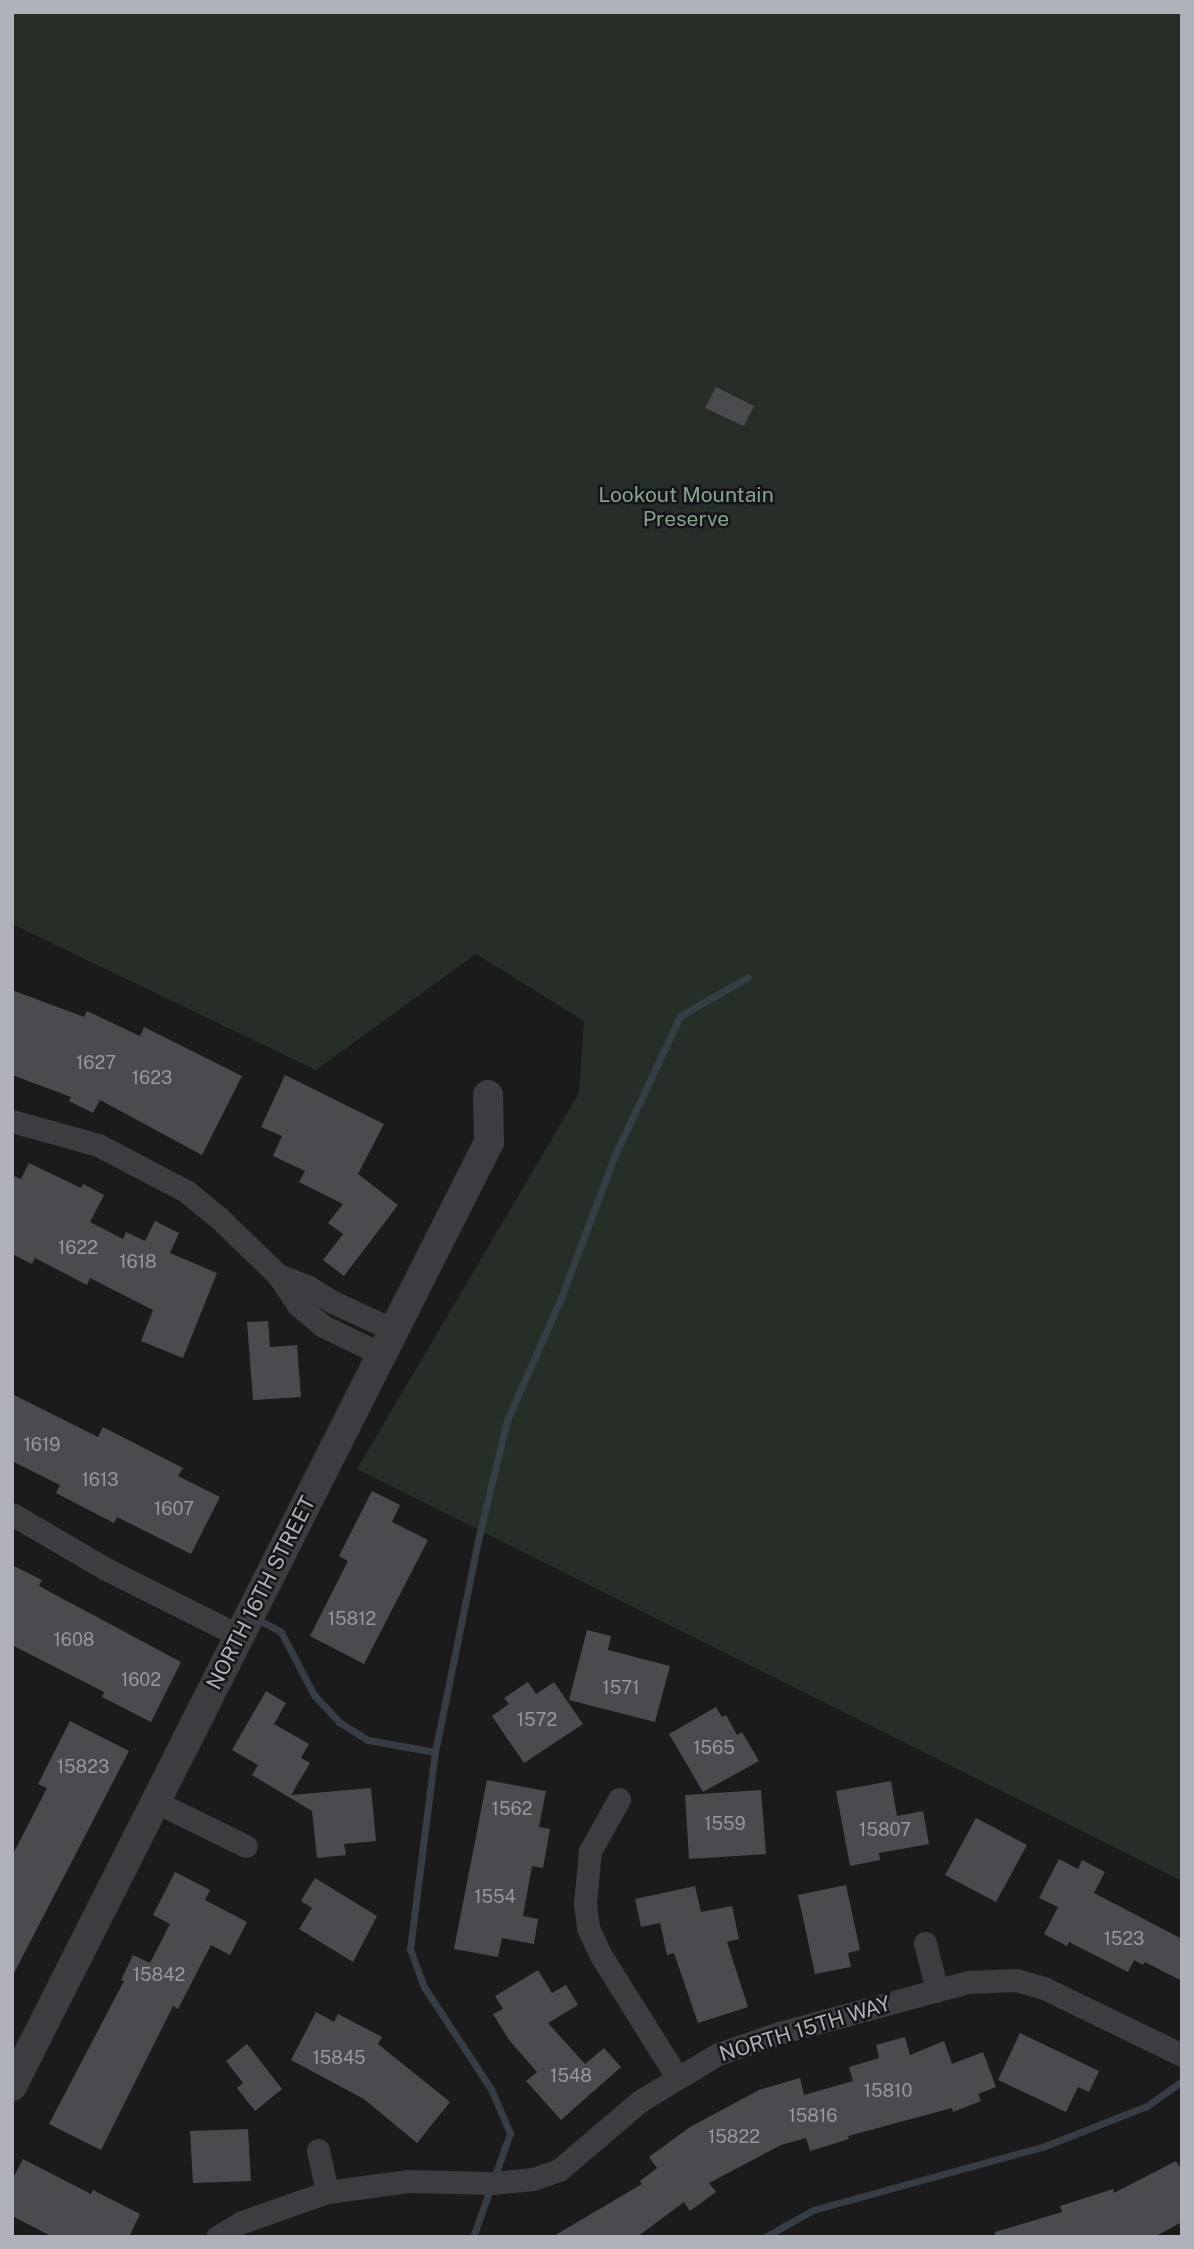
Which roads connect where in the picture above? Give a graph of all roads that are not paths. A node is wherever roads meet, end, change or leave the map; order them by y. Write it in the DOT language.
graph roads {
  1 [pos="488,1095"];
  2 [pos="12,1121"];
  3 [pos="313,1303"];
  4 [pos="362,1316"];
  5 [pos="351,1339"];
  6 [pos="387,1342"];
  7 [pos="12,1514"];
  8 [pos="240,1636"];
  9 [pos="619,1799"];
  10 [pos="156,1802"];
  11 [pos="246,1846"];
  12 [pos="925,1943"];
  13 [pos="937,1990"];
  14 [pos="1182,2055"];
  15 [pos="677,2077"];
  16 [pos="12,2086"];
  17 [pos="318,2150"];
  18 [pos="327,2192"];
  19 [pos="217,2237"];
  1 -- 6 [label="street, NORTH 16TH STREET"];
  2 -- 3 [label="street"];
  3 -- 4 [label="street"];
  3 -- 5 [label="street"];
  4 -- 5 [label="street"];
  4 -- 6 [label="street"];
  5 -- 6 [label="street"];
  6 -- 8 [label="street, NORTH 16TH STREET"];
  7 -- 8 [label="street"];
  8 -- 10 [label="street, NORTH 16TH STREET"];
  9 -- 15 [label="street"];
  10 -- 11 [label="street"];
  10 -- 16 [label="street, NORTH 16TH STREET"];
  12 -- 13 [label="street"];
  13 -- 14 [label="street, NORTH 15TH WAY"];
  13 -- 15 [label="street, NORTH 15TH WAY"];
  15 -- 18 [label="street, NORTH 15TH WAY"];
  17 -- 18 [label="street"];
  18 -- 19 [label="street, NORTH 15TH WAY"];
}
